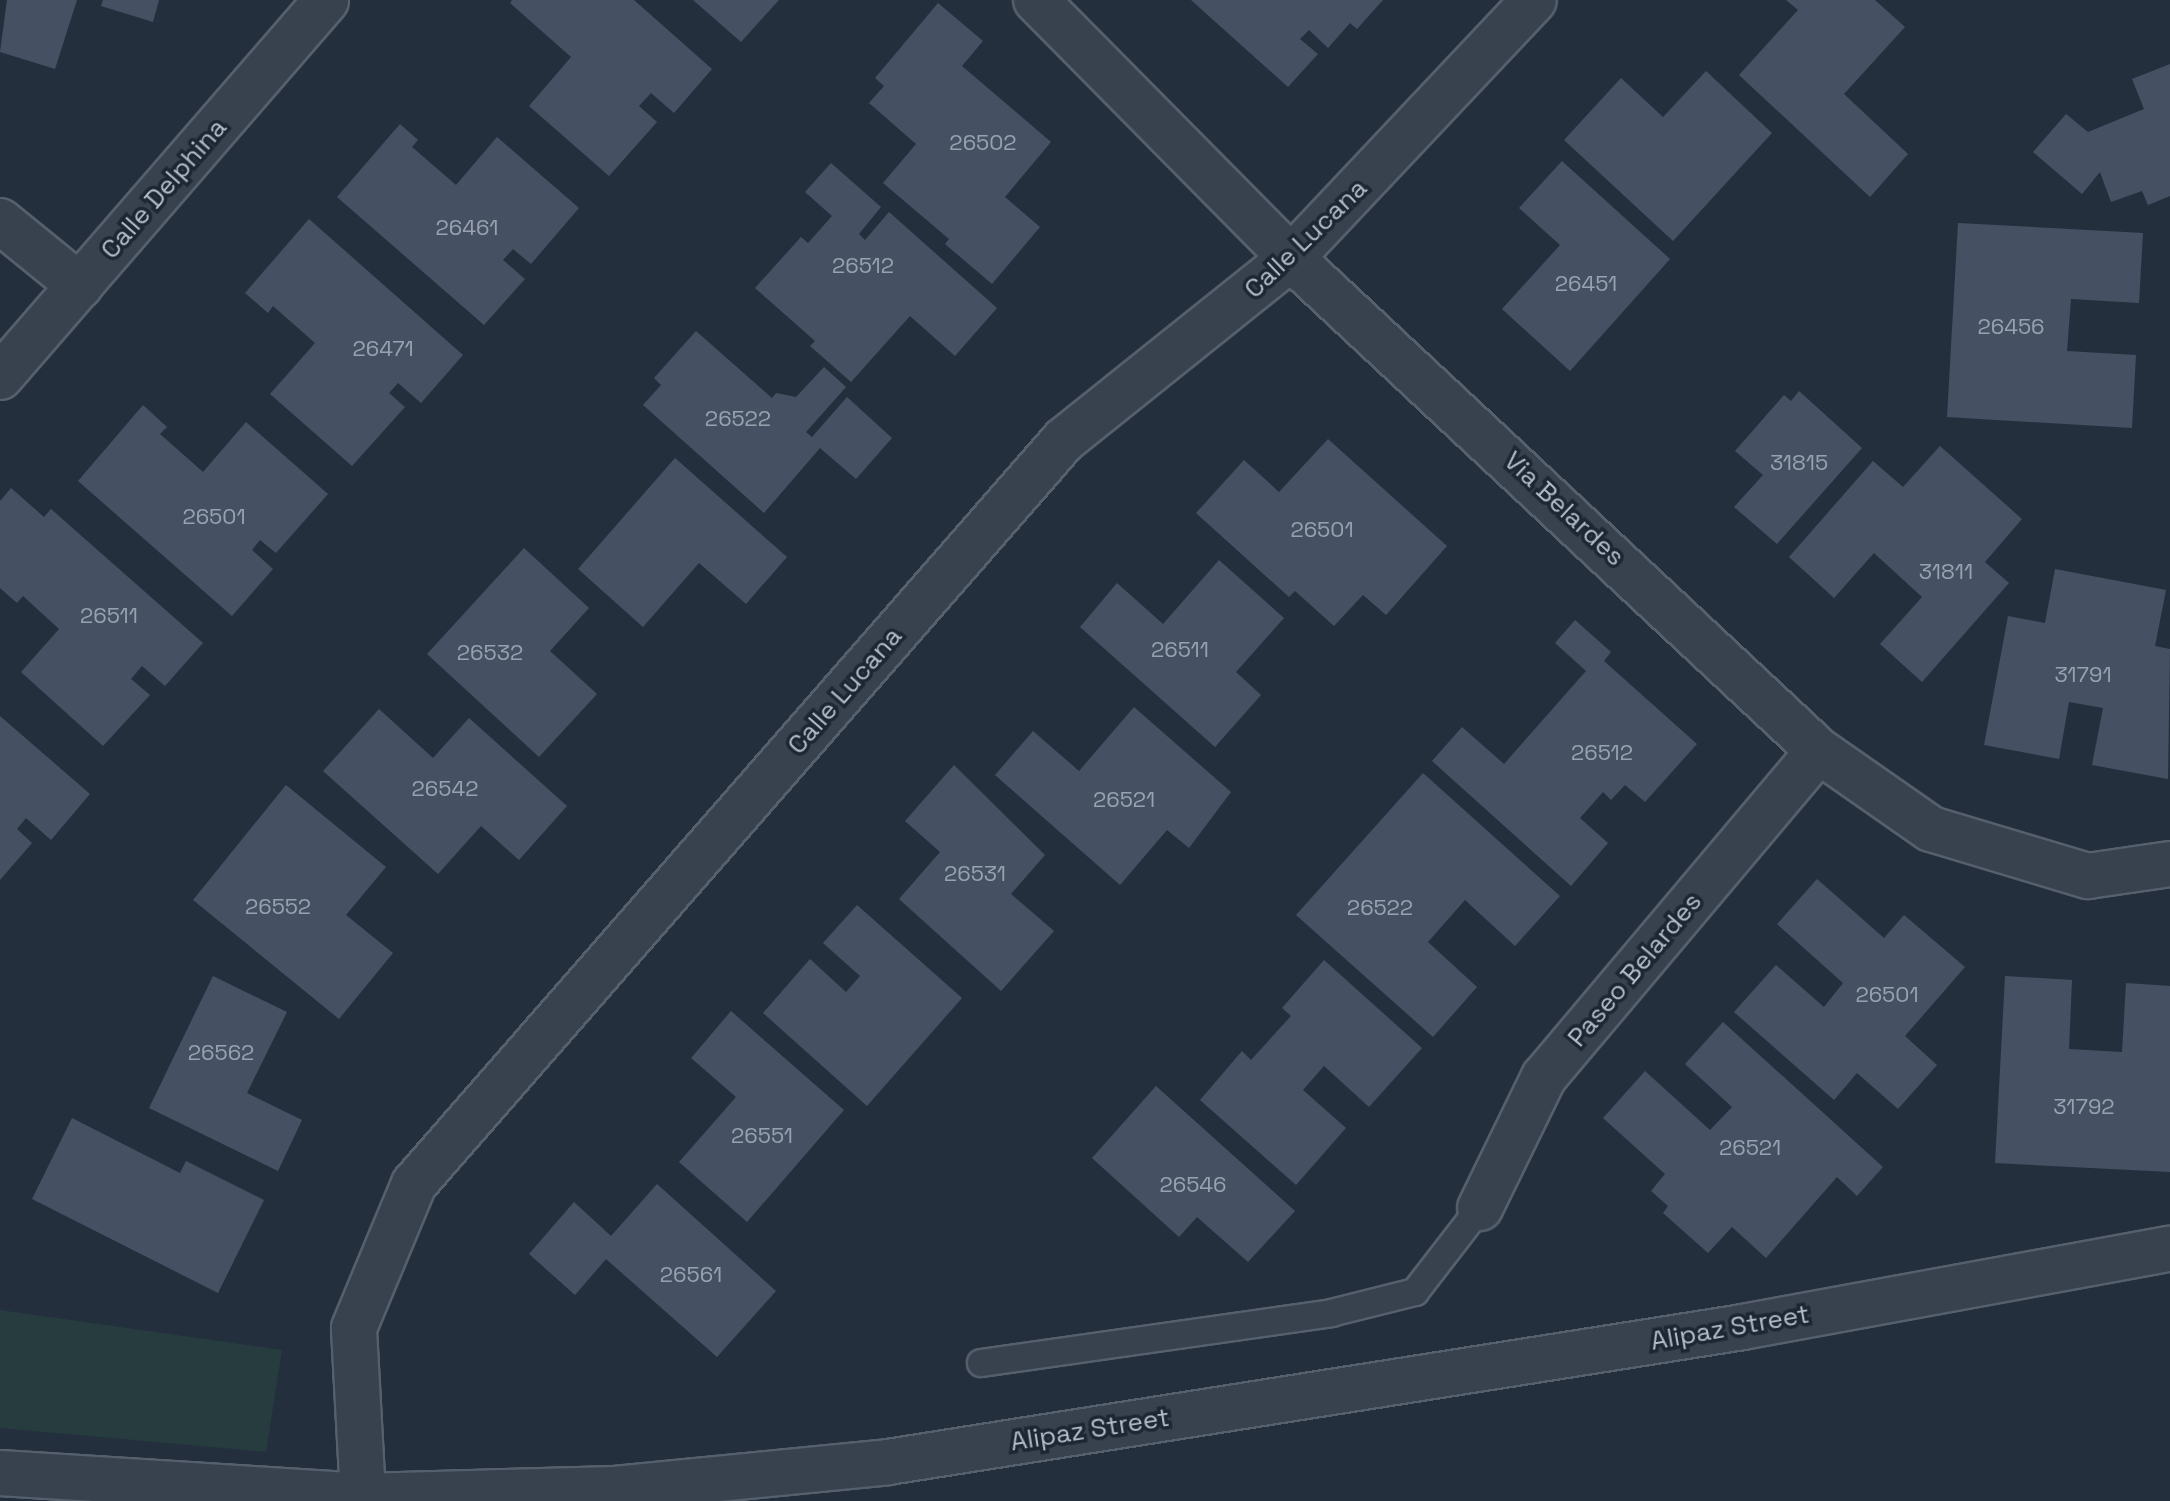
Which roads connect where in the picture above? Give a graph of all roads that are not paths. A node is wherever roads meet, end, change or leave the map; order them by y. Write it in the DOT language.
graph roads {
  1 [pos="326,0"];
  2 [pos="1036,0"];
  3 [pos="1534,0"];
  4 [pos="0,221"];
  5 [pos="1291,258"];
  6 [pos="80,286"];
  7 [pos="0,377"];
  8 [pos="1819,751"];
  9 [pos="2170,864"];
  10 [pos="1480,1208"];
  11 [pos="2170,1249"];
  12 [pos="981,1363"];
  13 [pos="0,1473"];
  14 [pos="363,1496"];
  1 -- 6 [label="street, Calle Delphina"];
  2 -- 5 [label="street, Via Belardes"];
  3 -- 5 [label="street, Calle Lucana"];
  4 -- 6 [label="street"];
  5 -- 8 [label="street, Via Belardes"];
  5 -- 14 [label="street, Calle Lucana"];
  6 -- 7 [label="street, Calle Delphina"];
  8 -- 9 [label="street, Via Belardes"];
  8 -- 10 [label="street, Paseo Belardes"];
  10 -- 12 [label="lane"];
  11 -- 14 [label="street, Alipaz Street"];
  13 -- 14 [label="street, Alipaz Street"];
}
